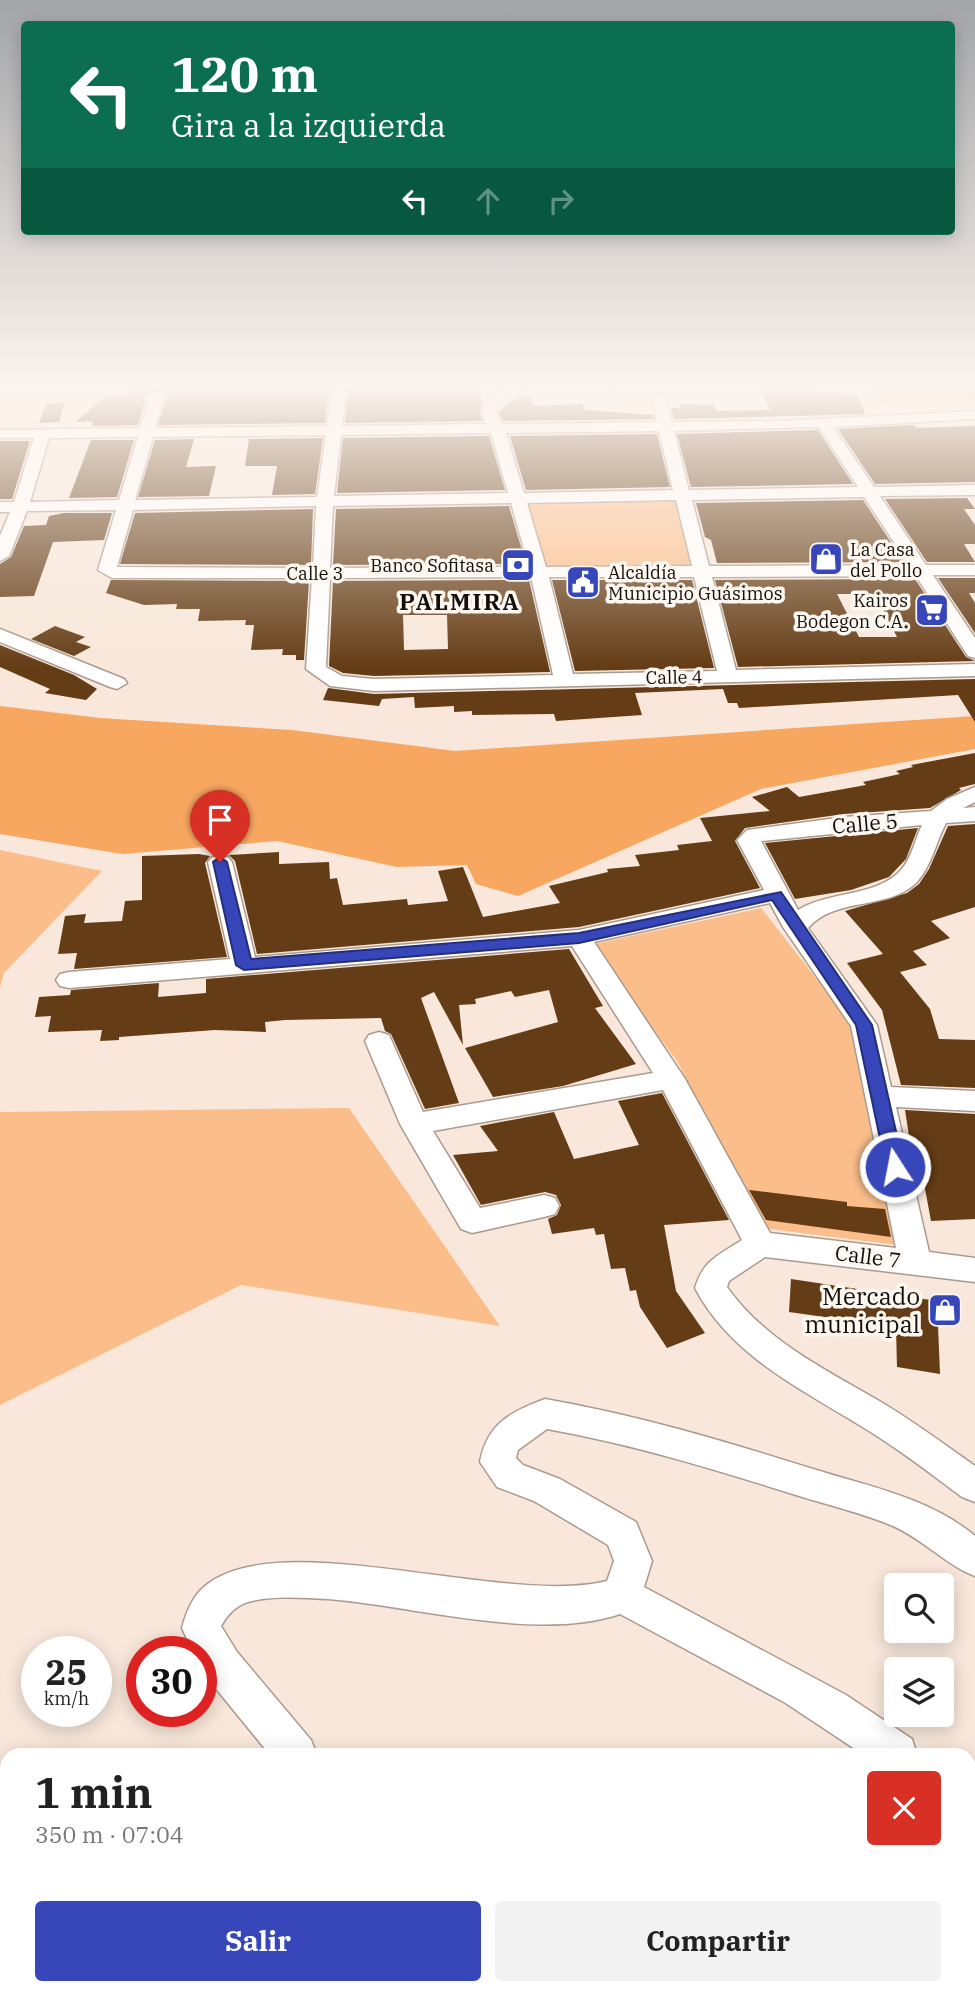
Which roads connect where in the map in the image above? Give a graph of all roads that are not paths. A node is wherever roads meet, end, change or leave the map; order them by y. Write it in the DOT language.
graph roads {
  1 [pos="30,482"];
  2 [pos="131,482"];
  3 [pos="327,482"];
  4 [pos="512,482"];
  5 [pos="679,482"];
  6 [pos="864,482"];
  7 [pos="975,490"];
  8 [pos="870,491"];
  9 [pos="682,495"];
  10 [pos="517,499"];
  11 [pos="325,500"];
  12 [pos="125,503"];
  13 [pos="21,506"];
  14 [pos="0,507"];
  15 [pos="0,556"];
  16 [pos="702,569"];
  17 [pos="975,570"];
  18 [pos="921,571"];
  19 [pos="539,572"];
  20 [pos="319,573"];
  21 [pos="118,574"];
  22 [pos="0,635"];
  23 [pos="975,652"];
  24 [pos="975,670"];
  25 [pos="728,676"];
  26 [pos="564,679"];
  27 [pos="117,683"];
  28 [pos="975,794"];
  29 [pos="975,814"];
  30 [pos="939,816"];
  31 [pos="220,862"];
  32 [pos="775,895"];
  33 [pos="795,928"];
  34 [pos="579,938"];
  35 [pos="244,965"];
  36 [pos="69,980"];
  37 [pos="379,1041"];
  38 [pos="671,1079"];
  39 [pos="881,1096"];
  40 [pos="975,1101"];
  41 [pos="414,1124"];
  42 [pos="544,1206"];
  43 [pos="760,1244"];
  44 [pos="915,1262"];
  45 [pos="975,1270"];
  46 [pos="975,1486"];
  47 [pos="975,1559"];
  48 [pos="622,1595"];
  49 [pos="290,1748"];
  50 [pos="889,1748"];
  1 -- 13 [label="street"];
  2 -- 12 [label="street"];
  3 -- 11 [label="street"];
  4 -- 10 [label="street"];
  5 -- 9 [label="street"];
  6 -- 8 [label="street"];
  7 -- 8 [label="street"];
  8 -- 9 [label="street"];
  8 -- 18 [label="street"];
  9 -- 10 [label="street"];
  9 -- 16 [label="street"];
  10 -- 11 [label="street"];
  10 -- 19 [label="street"];
  11 -- 12 [label="street"];
  11 -- 20 [label="street"];
  12 -- 13 [label="street"];
  12 -- 21 [label="street"];
  13 -- 14 [label="street"];
  13 -- 15 [label="street"];
  16 -- 18 [label="street, Calle 3"];
  16 -- 19 [label="street, Calle 3"];
  16 -- 25 [label="street"];
  17 -- 18 [label="street, Calle 3"];
  18 -- 23 [label="street"];
  19 -- 20 [label="street, Calle 3"];
  19 -- 26 [label="street"];
  20 -- 21 [label="street, Calle 3"];
  20 -- 26 [label="street, Calle 4"];
  22 -- 27 [label="street"];
  24 -- 25 [label="street, Calle 4"];
  25 -- 26 [label="street, Calle 4"];
  28 -- 30 [label="street"];
  29 -- 30 [label="street, Calle 5"];
  30 -- 32 [label="street, Calle 5"];
  30 -- 33 [label="street"];
  31 -- 35 [label="street"];
  32 -- 33 [label="street"];
  32 -- 34 [label="street"];
  33 -- 39 [label="street"];
  34 -- 35 [label="street"];
  34 -- 38 [label="street"];
  35 -- 36 [label="street"];
  37 -- 41 [label="street"];
  38 -- 41 [label="street"];
  38 -- 43 [label="street"];
  39 -- 40 [label="street"];
  39 -- 44 [label="street"];
  41 -- 42 [label="street"];
  43 -- 44 [label="street, Calle 7"];
  43 -- 46 [label="street"];
  44 -- 45 [label="street, Calle 7"];
  47 -- 48 [label="street"];
  48 -- 49 [label="street"];
  48 -- 50 [label="street"];
}
